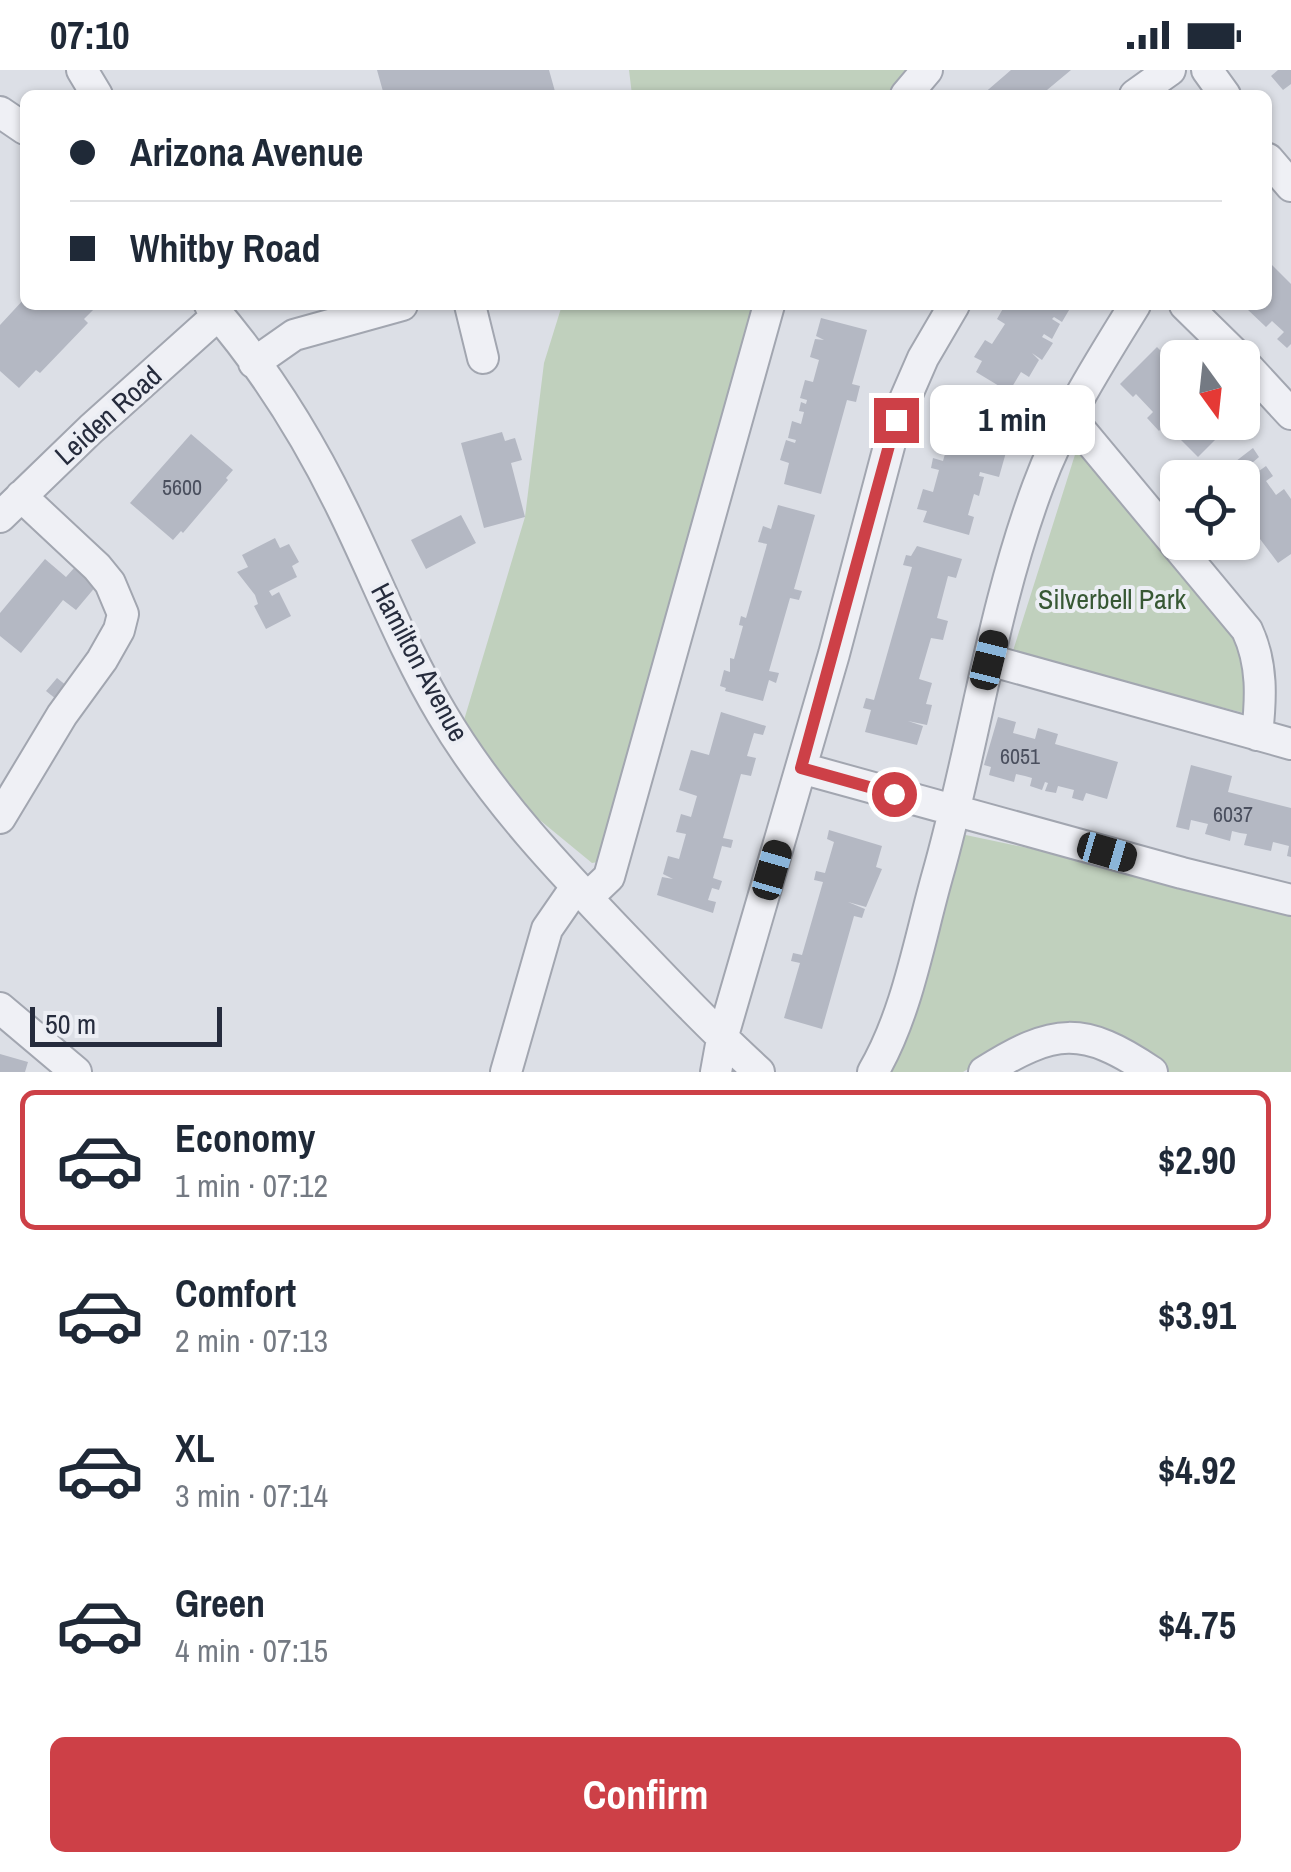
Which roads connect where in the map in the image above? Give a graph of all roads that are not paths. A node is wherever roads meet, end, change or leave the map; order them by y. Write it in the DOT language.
graph roads {
  1 [pos="927,70"];
  2 [pos="1170,70"];
  3 [pos="910,90"];
  4 [pos="1142,90"];
  5 [pos="214,310"];
  6 [pos="384,310"];
  7 [pos="471,310"];
  8 [pos="768,310"];
  9 [pos="951,310"];
  10 [pos="1132,310"];
  11 [pos="1189,310"];
  12 [pos="1221,340"];
  13 [pos="483,358"];
  14 [pos="254,363"];
  15 [pos="1260,380"];
  16 [pos="1291,414"];
  17 [pos="1069,416"];
  18 [pos="10,506"];
  19 [pos="989,660"];
  20 [pos="1257,735"];
  21 [pos="1291,744"];
  22 [pos="801,768"];
  23 [pos="956,810"];
  24 [pos="0,818"];
  25 [pos="582,893"];
  26 [pos="1291,900"];
  27 [pos="0,1008"];
  28 [pos="722,1039"];
  29 [pos="76,1072"];
  30 [pos="506,1072"];
  31 [pos="716,1072"];
  32 [pos="759,1072"];
  33 [pos="873,1072"];
  34 [pos="984,1072"];
  35 [pos="1152,1072"];
  1 -- 3 [label="street"];
  2 -- 4 [label="street"];
  5 -- 14 [label="street, Hamilton Avenue"];
  5 -- 18 [label="street, Leiden Road"];
  6 -- 14 [label="street"];
  7 -- 13 [label="street"];
  8 -- 25 [label="street"];
  9 -- 22 [label="street"];
  10 -- 17 [label="street"];
  11 -- 12 [label="street"];
  14 -- 25 [label="street, Hamilton Avenue"];
  15 -- 16 [label="street"];
  17 -- 19 [label="street"];
  17 -- 20 [label="street"];
  18 -- 24 [label="street"];
  19 -- 20 [label="street"];
  19 -- 23 [label="street"];
  20 -- 21 [label="street"];
  22 -- 23 [label="street"];
  22 -- 28 [label="street"];
  23 -- 26 [label="street"];
  23 -- 33 [label="street"];
  25 -- 28 [label="street, Hamilton Avenue"];
  25 -- 30 [label="street"];
  27 -- 29 [label="street"];
  28 -- 31 [label="street"];
  28 -- 32 [label="street, Hamilton Avenue"];
  34 -- 35 [label="street"];
}
